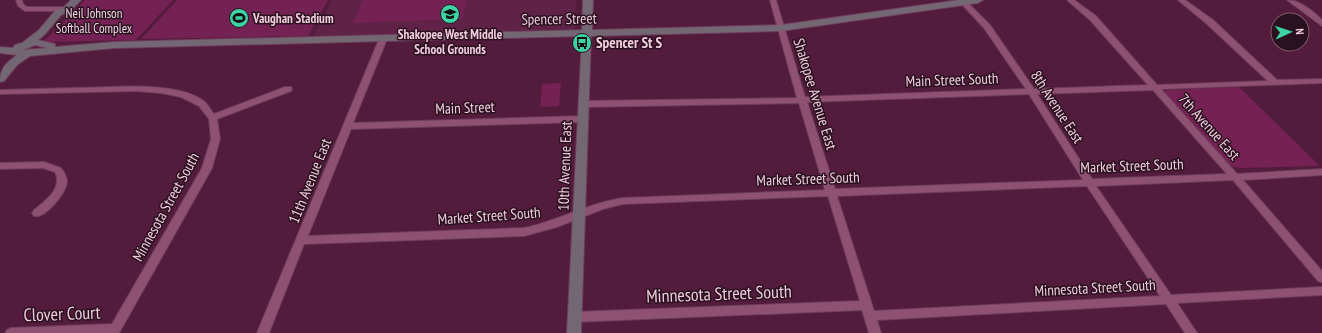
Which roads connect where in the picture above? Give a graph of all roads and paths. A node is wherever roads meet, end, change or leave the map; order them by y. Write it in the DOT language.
graph roads {
  1 [pos="19,0"];
  2 [pos="76,0"];
  3 [pos="588,0"];
  4 [pos="773,0"];
  5 [pos="978,0"];
  6 [pos="1070,0"];
  7 [pos="1181,0"];
  8 [pos="1290,0"];
  9 [pos="962,1"];
  10 [pos="66,9"];
  11 [pos="1322,24"];
  12 [pos="781,28"];
  13 [pos="586,34"];
  14 [pos="383,39"];
  15 [pos="39,44"];
  16 [pos="114,45"];
  17 [pos="0,46"];
  18 [pos="24,49"];
  19 [pos="0,50"];
  20 [pos="0,70"];
  21 [pos="0,79"];
  22 [pos="1322,81"];
  23 [pos="1275,83"];
  24 [pos="1155,87"];
  25 [pos="288,89"];
  26 [pos="1031,90"];
  27 [pos="0,92"];
  28 [pos="802,100"];
  29 [pos="583,104"];
  30 [pos="213,118"];
  31 [pos="583,118"];
  32 [pos="347,126"];
  33 [pos="0,166"];
  34 [pos="1322,172"];
  35 [pos="1235,177"];
  36 [pos="1089,182"];
  37 [pos="831,193"];
  38 [pos="37,213"];
  39 [pos="578,214"];
  40 [pos="301,240"];
  41 [pos="1322,278"];
  42 [pos="1322,291"];
  43 [pos="1169,299"];
  44 [pos="866,305"];
  45 [pos="870,316"];
  46 [pos="574,317"];
  47 [pos="114,331"];
  48 [pos="11,333"];
  49 [pos="263,333"];
  50 [pos="574,333"];
  51 [pos="875,333"];
  52 [pos="1191,333"];
  1 -- 10 [label="street"];
  2 -- 10 [label="street"];
  3 -- 13 [label="street, 10th Avenue East"];
  4 -- 12 [label="street, Shakopee Avenue East"];
  5 -- 9 [label="street, Spencer Street"];
  6 -- 24 [label="street, 7th Avenue East"];
  7 -- 23 [label="street"];
  8 -- 11 [label="street"];
  9 -- 12 [label="street, Spencer Street"];
  9 -- 26 [label="street, 8th Avenue East"];
  10 -- 15 [label="street"];
  10 -- 18 [label="street"];
  12 -- 13 [label="street, Spencer Street"];
  12 -- 28 [label="street, Shakopee Avenue East"];
  13 -- 14 [label="street, Spencer Street"];
  13 -- 29 [label="street, 10th Avenue East"];
  14 -- 16 [label="street, Spencer Street"];
  14 -- 32 [label="street, 11th Avenue East"];
  15 -- 16 [label="street, Spencer Street"];
  15 -- 18 [label="street"];
  16 -- 18 [label="street, Spencer Street"];
  17 -- 18 [label="street, Spencer Street"];
  18 -- 19 [label="street, Spencer Street"];
  18 -- 20 [label="street"];
  18 -- 21 [label="street"];
  22 -- 23 [label="street, Main Street South"];
  23 -- 24 [label="street, Main Street South"];
  24 -- 26 [label="street, Main Street South"];
  24 -- 35 [label="street, 7th Avenue East"];
  25 -- 30 [label="street"];
  26 -- 28 [label="street, Main Street South"];
  26 -- 36 [label="street, 8th Avenue East"];
  27 -- 30 [label="street"];
  28 -- 29 [label="street, Main Street South"];
  28 -- 37 [label="street, Shakopee Avenue East"];
  29 -- 31 [label="street, 10th Avenue East"];
  30 -- 47 [label="street, Minnesota Street South"];
  31 -- 32 [label="street, Main Street"];
  31 -- 39 [label="street, 10th Avenue East"];
  32 -- 40 [label="street, 11th Avenue East"];
  33 -- 38 [label="street"];
  34 -- 35 [label="street, Market Street South"];
  35 -- 36 [label="street, Market Street South"];
  35 -- 41 [label="street, 7th Avenue East"];
  36 -- 37 [label="street, Market Street South"];
  36 -- 43 [label="street, 8th Avenue East"];
  37 -- 39 [label="street, Market Street South"];
  37 -- 44 [label="street, Shakopee Avenue East"];
  39 -- 40 [label="street, Market Street South"];
  39 -- 46 [label="street, 10th Avenue East"];
  40 -- 49 [label="street, 11th Avenue East"];
  42 -- 43 [label="street, Minnesota Street South"];
  43 -- 45 [label="street, Minnesota Street South"];
  43 -- 52 [label="street, 8th Avenue East"];
  44 -- 45 [label="street, Shakopee Avenue East"];
  44 -- 46 [label="street, Minnesota Street South"];
  45 -- 51 [label="street, Shakopee Avenue East"];
  46 -- 50 [label="street, 10th Avenue East"];
  47 -- 48 [label="street, Clover Court"];
}
